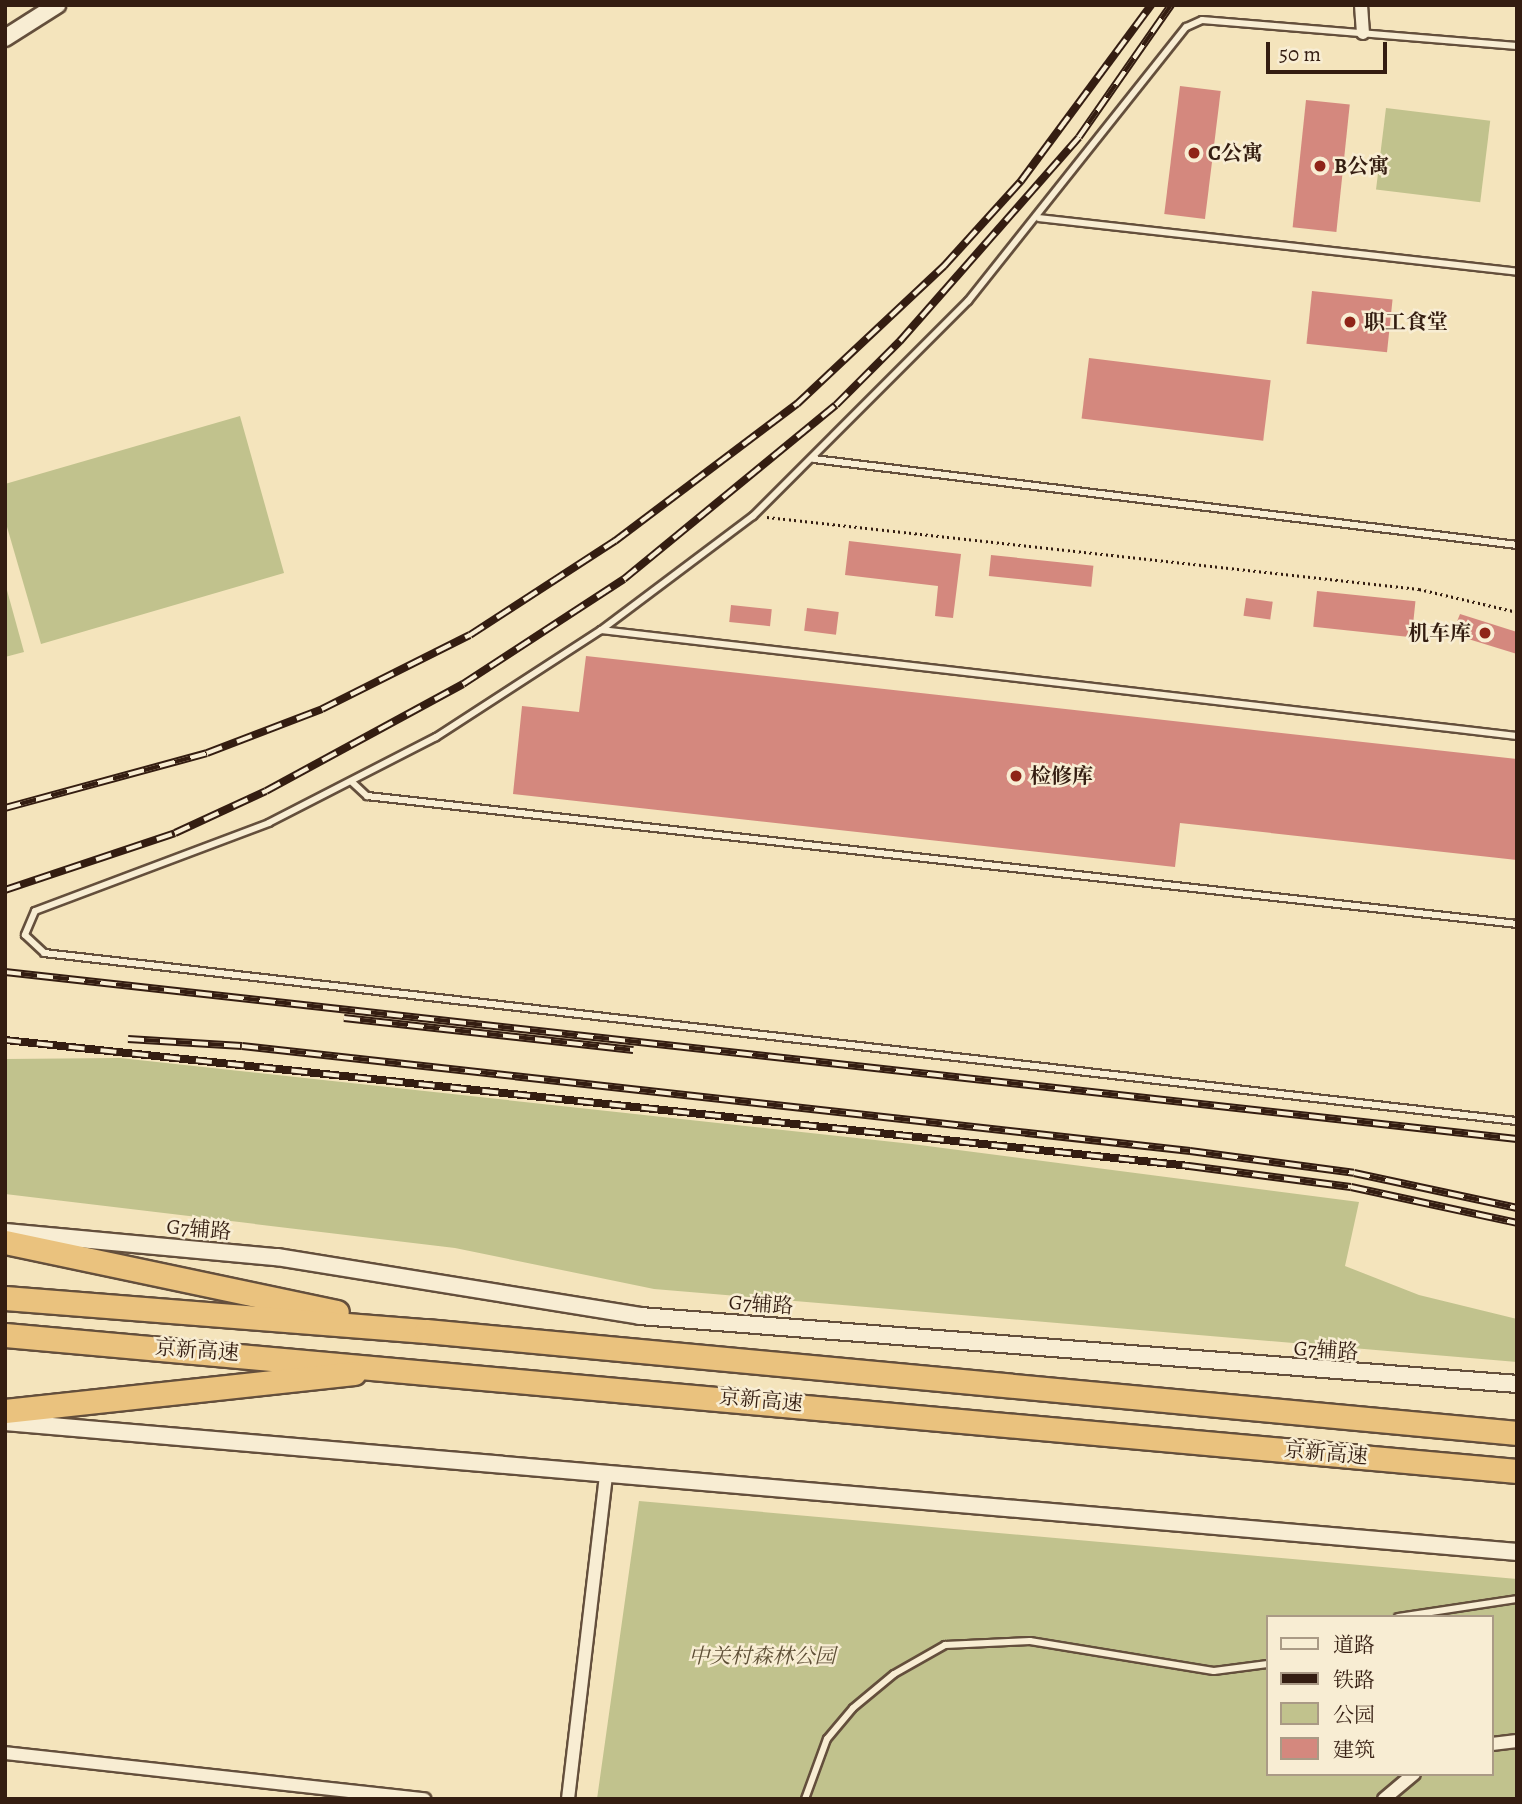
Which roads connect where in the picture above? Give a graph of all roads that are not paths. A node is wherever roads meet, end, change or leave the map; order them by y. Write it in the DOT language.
graph roads {
  1 [pos="57,5"];
  2 [pos="1361,5"];
  3 [pos="1363,33"];
  4 [pos="5,38"];
  5 [pos="1517,47"];
  6 [pos="1039,218"];
  7 [pos="1517,272"];
  8 [pos="814,459"];
  9 [pos="1517,545"];
  10 [pos="601,630"];
  11 [pos="1517,736"];
  12 [pos="352,782"];
  13 [pos="1517,924"];
  14 [pos="1517,1121"];
  15 [pos="5,1232"];
  16 [pos="5,1242"];
  17 [pos="5,1298"];
  18 [pos="426,1331"];
  19 [pos="5,1335"];
  20 [pos="410,1367"];
  21 [pos="1517,1384"];
  22 [pos="5,1411"];
  23 [pos="5,1422"];
  24 [pos="1517,1433"];
  25 [pos="1517,1471"];
  26 [pos="606,1474"];
  27 [pos="1517,1552"];
  28 [pos="1517,1599"];
  29 [pos="1411,1615"];
  30 [pos="1266,1664"];
  31 [pos="1517,1741"];
  32 [pos="1494,1744"];
  33 [pos="5,1753"];
  34 [pos="1412,1776"];
  35 [pos="424,1799"];
  36 [pos="568,1799"];
  37 [pos="805,1799"];
  38 [pos="1384,1799"];
  1 -- 4 [label="street"];
  2 -- 3 [label="street"];
  3 -- 5 [label="lane"];
  3 -- 6 [label="lane"];
  6 -- 7 [label="lane"];
  6 -- 8 [label="lane"];
  8 -- 9 [label="lane"];
  8 -- 10 [label="lane"];
  10 -- 11 [label="lane"];
  10 -- 12 [label="lane"];
  12 -- 13 [label="lane"];
  12 -- 14 [label="lane"];
  15 -- 21 [label="street, G7辅路"];
  16 -- 18 [label="highway"];
  17 -- 18 [label="highway, 京新高速"];
  18 -- 24 [label="highway, 京新高速"];
  19 -- 20 [label="highway, 京新高速"];
  20 -- 22 [label="highway"];
  20 -- 25 [label="highway, 京新高速"];
  23 -- 26 [label="street"];
  26 -- 27 [label="street"];
  26 -- 36 [label="street"];
  28 -- 29 [label="lane"];
  30 -- 37 [label="lane"];
  31 -- 32 [label="street"];
  33 -- 35 [label="street"];
  34 -- 38 [label="street"];
}
